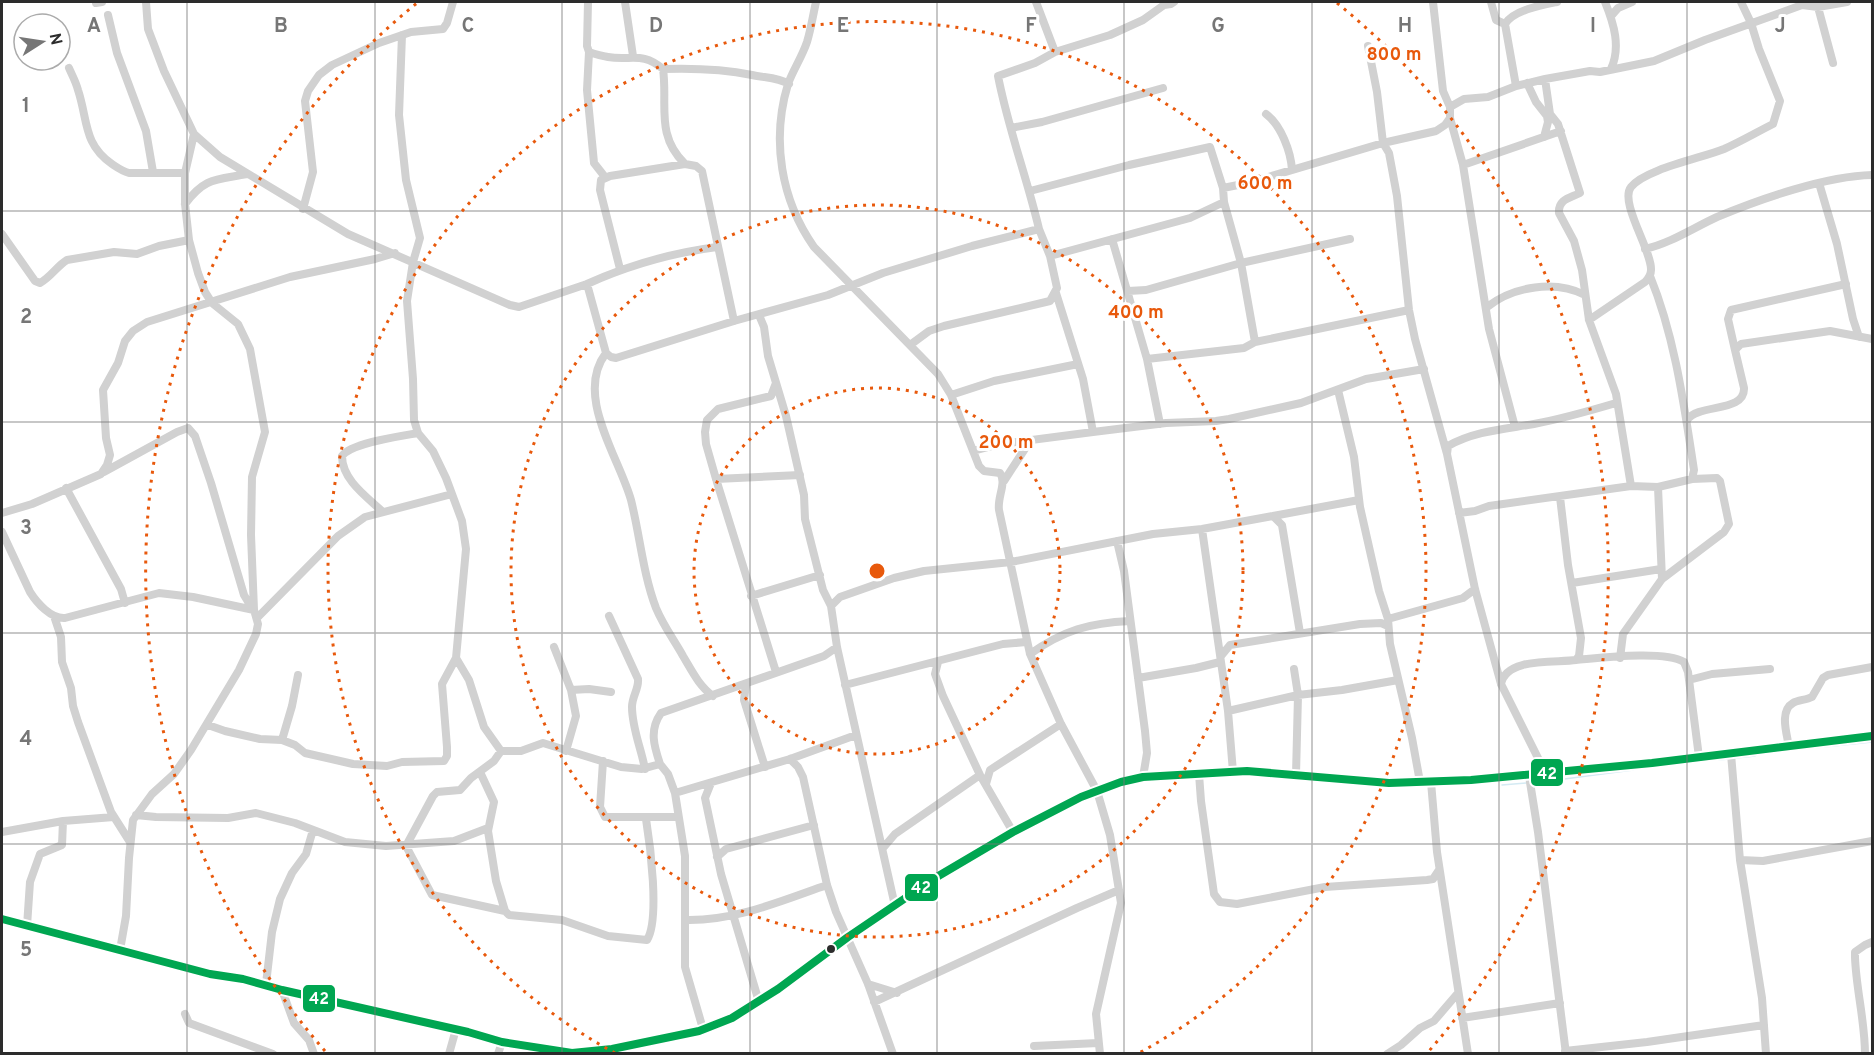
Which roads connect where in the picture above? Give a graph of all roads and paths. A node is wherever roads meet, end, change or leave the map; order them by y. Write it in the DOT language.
graph roads {
  1 [pos="146,2"];
  2 [pos="453,2"];
  3 [pos="588,2"];
  4 [pos="625,2"];
  5 [pos="816,2"];
  6 [pos="1036,2"];
  7 [pos="1174,2"];
  8 [pos="1433,2"];
  9 [pos="1491,2"];
  10 [pos="1557,2"];
  11 [pos="1605,2"];
  12 [pos="1632,2"];
  13 [pos="1741,2"];
  14 [pos="1846,2"];
  15 [pos="1164,3"];
  16 [pos="1804,3"];
  17 [pos="1818,7"];
  18 [pos="108,15"];
  19 [pos="1611,16"];
  20 [pos="1751,23"];
  21 [pos="1505,24"];
  22 [pos="402,35"];
  23 [pos="1368,46"];
  24 [pos="589,52"];
  25 [pos="1055,52"];
  26 [pos="633,56"];
  27 [pos="1616,58"];
  28 [pos="1833,63"];
  29 [pos="1621,68"];
  30 [pos="663,69"];
  31 [pos="1611,69"];
  32 [pos="71,72"];
  33 [pos="1545,79"];
  34 [pos="1527,83"];
  35 [pos="789,84"];
  36 [pos="1516,86"];
  37 [pos="1163,88"];
  38 [pos="1450,107"];
  39 [pos="1266,114"];
  40 [pos="1549,115"];
  41 [pos="1450,118"];
  42 [pos="1011,128"];
  43 [pos="1561,131"];
  44 [pos="194,134"];
  45 [pos="1544,136"];
  46 [pos="1383,143"];
  47 [pos="685,164"];
  48 [pos="1462,165"];
  49 [pos="1292,170"];
  50 [pos="153,172"];
  51 [pos="184,173"];
  52 [pos="247,174"];
  53 [pos="1872,175"];
  54 [pos="605,177"];
  55 [pos="1819,183"];
  56 [pos="1223,188"];
  57 [pos="1030,191"];
  58 [pos="1224,202"];
  59 [pos="185,204"];
  60 [pos="303,209"];
  61 [pos="1040,229"];
  62 [pos="2,234"];
  63 [pos="1112,239"];
  64 [pos="1350,239"];
  65 [pos="189,240"];
  66 [pos="717,247"];
  67 [pos="1645,249"];
  68 [pos="395,253"];
  69 [pos="1050,256"];
  70 [pos="413,262"];
  71 [pos="1241,263"];
  72 [pos="620,269"];
  73 [pos="1650,276"];
  74 [pos="587,284"];
  75 [pos="1846,284"];
  76 [pos="851,287"];
  77 [pos="1128,291"];
  78 [pos="1056,293"];
  79 [pos="1585,295"];
  80 [pos="212,303"];
  81 [pos="1487,307"];
  82 [pos="1409,310"];
  83 [pos="759,315"];
  84 [pos="1589,320"];
  85 [pos="734,321"];
  86 [pos="1859,337"];
  87 [pos="1871,339"];
  88 [pos="1255,342"];
  89 [pos="909,345"];
  90 [pos="1735,350"];
  91 [pos="606,353"];
  92 [pos="1147,359"];
  93 [pos="1078,364"];
  94 [pos="1424,369"];
  95 [pos="776,383"];
  96 [pos="1338,390"];
  97 [pos="951,395"];
  98 [pos="1616,402"];
  99 [pos="1687,420"];
  100 [pos="1160,424"];
  101 [pos="1515,427"];
  102 [pos="1093,432"];
  103 [pos="418,433"];
  104 [pos="1030,441"];
  105 [pos="974,451"];
  106 [pos="1447,454"];
  107 [pos="110,455"];
  108 [pos="122,463"];
  109 [pos="101,474"];
  110 [pos="800,475"];
  111 [pos="716,479"];
  112 [pos="1692,479"];
  113 [pos="1004,481"];
  114 [pos="1631,486"];
  115 [pos="1658,487"];
  116 [pos="66,488"];
  117 [pos="452,494"];
  118 [pos="1560,497"];
  119 [pos="1359,500"];
  120 [pos="1475,511"];
  121 [pos="383,512"];
  122 [pos="2,513"];
  123 [pos="1459,513"];
  124 [pos="1273,516"];
  125 [pos="1462,526"];
  126 [pos="1202,529"];
  127 [pos="2,532"];
  128 [pos="1117,541"];
  129 [pos="1011,562"];
  130 [pos="1661,569"];
  131 [pos="820,575"];
  132 [pos="1662,579"];
  133 [pos="1572,583"];
  134 [pos="1475,589"];
  135 [pos="751,596"];
  136 [pos="1463,598"];
  137 [pos="125,603"];
  138 [pos="1479,605"];
  139 [pos="831,606"];
  140 [pos="255,614"];
  141 [pos="54,616"];
  142 [pos="609,616"];
  143 [pos="1130,621"];
  144 [pos="1388,622"];
  145 [pos="1300,633"];
  146 [pos="1026,642"];
  147 [pos="1219,642"];
  148 [pos="1230,645"];
  149 [pos="554,647"];
  150 [pos="837,647"];
  151 [pos="1030,654"];
  152 [pos="456,658"];
  153 [pos="1620,658"];
  154 [pos="1220,659"];
  155 [pos="1576,660"];
  156 [pos="1494,661"];
  157 [pos="938,662"];
  158 [pos="925,666"];
  159 [pos="1514,666"];
  160 [pos="1872,667"];
  161 [pos="1294,669"];
  162 [pos="1770,669"];
  163 [pos="776,672"];
  164 [pos="935,674"];
  165 [pos="298,675"];
  166 [pos="1138,678"];
  167 [pos="1398,680"];
  168 [pos="1689,680"];
  169 [pos="746,684"];
  170 [pos="1501,684"];
  171 [pos="845,685"];
  172 [pos="731,689"];
  173 [pos="571,690"];
  174 [pos="611,692"];
  175 [pos="1298,694"];
  176 [pos="713,696"];
  177 [pos="744,696"];
  178 [pos="1228,711"];
  179 [pos="208,724"];
  180 [pos="1061,724"];
  181 [pos="856,735"];
  182 [pos="1872,736"];
  183 [pos="282,740"];
  184 [pos="1789,747"];
  185 [pos="501,751"];
  186 [pos="566,751"];
  187 [pos="1731,754"];
  188 [pos="1699,758"];
  189 [pos="790,759"];
  190 [pos="603,761"];
  191 [pos="660,764"];
  192 [pos="765,767"];
  193 [pos="645,769"];
  194 [pos="480,772"];
  195 [pos="1233,772"];
  196 [pos="1199,774"];
  197 [pos="1546,774"];
  198 [pos="1296,775"];
  199 [pos="980,776"];
  200 [pos="1528,776"];
  201 [pos="1143,777"];
  202 [pos="1425,782"];
  203 [pos="711,783"];
  204 [pos="986,784"];
  205 [pos="696,788"];
  206 [pos="1097,791"];
  207 [pos="675,793"];
  208 [pos="705,798"];
  209 [pos="136,815"];
  210 [pos="678,817"];
  211 [pos="114,818"];
  212 [pos="646,819"];
  213 [pos="63,821"];
  214 [pos="814,825"];
  215 [pos="488,828"];
  216 [pos="313,830"];
  217 [pos="2,832"];
  218 [pos="1013,832"];
  219 [pos="1872,841"];
  220 [pos="130,843"];
  221 [pos="406,846"];
  222 [pos="883,848"];
  223 [pos="717,857"];
  224 [pos="1740,860"];
  225 [pos="1439,870"];
  226 [pos="827,885"];
  227 [pos="1119,890"];
  228 [pos="895,906"];
  229 [pos="505,911"];
  230 [pos="732,916"];
  231 [pos="2,919"];
  232 [pos="686,920"];
  233 [pos="27,926"];
  234 [pos="848,937"];
  235 [pos="1872,942"];
  236 [pos="120,950"];
  237 [pos="266,984"];
  238 [pos="868,984"];
  239 [pos="282,990"];
  240 [pos="897,993"];
  241 [pos="1458,993"];
  242 [pos="759,1002"];
  243 [pos="874,1002"];
  244 [pos="1560,1004"];
  245 [pos="185,1014"];
  246 [pos="1462,1018"];
  247 [pos="1764,1025"];
  248 [pos="456,1029"];
  249 [pos="703,1029"];
  250 [pos="502,1042"];
  251 [pos="1098,1043"];
  252 [pos="1034,1046"];
  253 [pos="1565,1052"];
  254 [pos="273,1053"];
  255 [pos="314,1053"];
  256 [pos="449,1053"];
  257 [pos="498,1053"];
  258 [pos="572,1053"];
  259 [pos="893,1053"];
  260 [pos="1100,1053"];
  261 [pos="1387,1053"];
  262 [pos="1468,1053"];
  263 [pos="1766,1053"];
  264 [pos="1865,1053"];
  1 -- 44 [label="street"];
  2 -- 22 [label="street"];
  3 -- 24 [label="street"];
  4 -- 26 [label="street"];
  5 -- 35 [label="street"];
  6 -- 25 [label="street"];
  7 -- 15 [label="street"];
  8 -- 38 [label="street"];
  9 -- 21 [label="street"];
  10 -- 21 [label="street"];
  11 -- 19 [label="street"];
  12 -- 19 [label="street"];
  13 -- 20 [label="street"];
  14 -- 17 [label="street"];
  15 -- 25 [label="street"];
  16 -- 17 [label="street"];
  16 -- 20 [label="street"];
  17 -- 28 [label="street"];
  18 -- 50 [label="street"];
  19 -- 27 [label="street"];
  20 -- 29 [label="street"];
  20 -- 67 [label="street"];
  21 -- 36 [label="street"];
  22 -- 60 [label="street"];
  22 -- 70 [label="street"];
  23 -- 46 [label="street"];
  24 -- 26 [label="street"];
  24 -- 54 [label="street"];
  25 -- 42 [label="street"];
  26 -- 30 [label="street"];
  27 -- 29 [label="street"];
  27 -- 31 [label="street"];
  29 -- 31 [label="street"];
  30 -- 35 [label="street"];
  30 -- 47 [label="street"];
  31 -- 33 [label="street"];
  32 -- 50 [label="street"];
  33 -- 34 [label="street"];
  33 -- 40 [label="street"];
  34 -- 36 [label="street"];
  34 -- 40 [label="street"];
  35 -- 76 [label="street"];
  36 -- 38 [label="street"];
  37 -- 42 [label="street"];
  38 -- 41 [label="street"];
  39 -- 49 [label="street"];
  40 -- 43 [label="street"];
  40 -- 45 [label="street"];
  41 -- 46 [label="street"];
  41 -- 48 [label="street"];
  42 -- 57 [label="street"];
  43 -- 45 [label="street"];
  43 -- 79 [label="street"];
  44 -- 51 [label="street"];
  44 -- 52 [label="street"];
  45 -- 48 [label="street"];
  46 -- 49 [label="street"];
  46 -- 82 [label="street"];
  47 -- 54 [label="street"];
  47 -- 66 [label="street"];
  48 -- 81 [label="street"];
  49 -- 56 [label="street"];
  50 -- 51 [label="street"];
  51 -- 59 [label="street"];
  52 -- 59 [label="street"];
  52 -- 60 [label="street"];
  53 -- 55 [label="street"];
  54 -- 72 [label="street"];
  55 -- 67 [label="street"];
  55 -- 75 [label="street"];
  56 -- 57 [label="street"];
  56 -- 58 [label="street"];
  57 -- 61 [label="street"];
  58 -- 63 [label="street"];
  58 -- 71 [label="street"];
  59 -- 65 [label="street"];
  60 -- 68 [label="street"];
  61 -- 69 [label="street"];
  61 -- 76 [label="street"];
  62 -- 65 [label="street"];
  63 -- 69 [label="street"];
  63 -- 77 [label="street"];
  64 -- 71 [label="street"];
  65 -- 80 [label="street"];
  66 -- 72 [label="street"];
  66 -- 85 [label="street"];
  67 -- 73 [label="street"];
  68 -- 70 [label="street"];
  68 -- 80 [label="street"];
  69 -- 78 [label="street"];
  70 -- 74 [label="street"];
  70 -- 103 [label="street"];
  71 -- 77 [label="street"];
  71 -- 88 [label="street"];
  72 -- 74 [label="street"];
  73 -- 84 [label="street"];
  73 -- 99 [label="street"];
  74 -- 91 [label="street"];
  75 -- 86 [label="street"];
  75 -- 90 [label="street"];
  76 -- 83 [label="street"];
  76 -- 89 [label="street"];
  77 -- 92 [label="street"];
  78 -- 89 [label="street"];
  78 -- 93 [label="street"];
  79 -- 81 [label="street"];
  79 -- 84 [label="street"];
  80 -- 107 [label="street"];
  80 -- 140 [label="street"];
  81 -- 101 [label="street"];
  82 -- 88 [label="street"];
  82 -- 94 [label="street"];
  83 -- 85 [label="street"];
  83 -- 95 [label="street"];
  84 -- 98 [label="street"];
  85 -- 91 [label="street"];
  86 -- 87 [label="street"];
  86 -- 90 [label="street"];
  88 -- 92 [label="street"];
  89 -- 97 [label="street"];
  90 -- 99 [label="street"];
  91 -- 176 [label="street"];
  92 -- 100 [label="street"];
  93 -- 97 [label="street"];
  93 -- 102 [label="street"];
  94 -- 96 [label="street"];
  94 -- 106 [label="street"];
  95 -- 110 [label="street"];
  95 -- 111 [label="street"];
  96 -- 100 [label="street"];
  96 -- 119 [label="street"];
  97 -- 105 [label="street"];
  98 -- 101 [label="street"];
  98 -- 114 [label="street"];
  99 -- 112 [label="street"];
  100 -- 102 [label="street"];
  101 -- 106 [label="street"];
  102 -- 104 [label="street"];
  103 -- 117 [label="street"];
  103 -- 121 [label="street"];
  104 -- 105 [label="street"];
  104 -- 113 [label="street"];
  105 -- 113 [label="street"];
  106 -- 123 [label="street"];
  107 -- 108 [label="street"];
  107 -- 109 [label="street"];
  108 -- 109 [label="street"];
  108 -- 140 [label="street"];
  109 -- 116 [label="street"];
  110 -- 111 [label="street"];
  110 -- 131 [label="street"];
  111 -- 135 [label="street"];
  112 -- 115 [label="street"];
  112 -- 132 [label="street"];
  113 -- 129 [label="street"];
  114 -- 115 [label="street"];
  114 -- 118 [label="street"];
  115 -- 130 [label="street"];
  116 -- 122 [label="street"];
  116 -- 137 [label="street"];
  117 -- 121 [label="street"];
  117 -- 152 [label="street"];
  118 -- 120 [label="street"];
  118 -- 133 [label="street"];
  119 -- 124 [label="street"];
  119 -- 144 [label="street"];
  120 -- 123 [label="street"];
  120 -- 125 [label="street"];
  121 -- 140 [label="street"];
  123 -- 125 [label="street"];
  124 -- 126 [label="street"];
  124 -- 145 [label="street"];
  125 -- 134 [label="street"];
  126 -- 128 [label="street"];
  126 -- 147 [label="street"];
  127 -- 141 [label="street"];
  128 -- 129 [label="street"];
  128 -- 143 [label="street"];
  129 -- 139 [label="street"];
  129 -- 146 [label="street"];
  130 -- 132 [label="street"];
  130 -- 133 [label="street"];
  131 -- 135 [label="street"];
  131 -- 139 [label="street"];
  132 -- 153 [label="street"];
  133 -- 155 [label="street"];
  134 -- 136 [label="street"];
  134 -- 138 [label="street"];
  135 -- 163 [label="street"];
  136 -- 138 [label="street"];
  136 -- 144 [label="street"];
  137 -- 140 [label="street"];
  137 -- 141 [label="street"];
  138 -- 156 [label="street"];
  139 -- 150 [label="street"];
  140 -- 179 [label="street"];
  141 -- 211 [label="street"];
  142 -- 193 [label="street"];
  143 -- 151 [label="street"];
  143 -- 166 [label="street"];
  144 -- 145 [label="street"];
  144 -- 167 [label="street"];
  145 -- 148 [label="street"];
  146 -- 151 [label="street"];
  146 -- 157 [label="street"];
  147 -- 148 [label="street"];
  147 -- 154 [label="street"];
  148 -- 154 [label="street"];
  149 -- 173 [label="street"];
  150 -- 163 [label="street"];
  150 -- 171 [label="street"];
  151 -- 180 [label="street"];
  152 -- 183 [label="street"];
  152 -- 185 [label="street"];
  153 -- 155 [label="street"];
  153 -- 168 [label="street"];
  154 -- 166 [label="street"];
  154 -- 178 [label="street"];
  155 -- 159 [label="street"];
  156 -- 159 [label="street"];
  156 -- 170 [label="street"];
  157 -- 158 [label="street"];
  157 -- 164 [label="street"];
  158 -- 164 [label="street"];
  158 -- 171 [label="street"];
  159 -- 170 [label="street"];
  160 -- 184 [label="street"];
  161 -- 175 [label="street"];
  162 -- 168 [label="street"];
  163 -- 169 [label="street"];
  164 -- 199 [label="street"];
  165 -- 183 [label="street"];
  166 -- 201 [label="street"];
  167 -- 175 [label="street"];
  167 -- 202 [label="street"];
  168 -- 188 [label="street"];
  169 -- 172 [label="street"];
  169 -- 177 [label="street"];
  170 -- 197 [label="street"];
  171 -- 181 [label="street"];
  172 -- 176 [label="street"];
  172 -- 177 [label="street"];
  173 -- 174 [label="street"];
  173 -- 186 [label="street"];
  175 -- 178 [label="street"];
  175 -- 198 [label="street"];
  176 -- 191 [label="street"];
  177 -- 192 [label="street"];
  178 -- 195 [label="street"];
  179 -- 183 [label="street"];
  179 -- 209 [label="street"];
  180 -- 204 [label="street"];
  180 -- 206 [label="street"];
  181 -- 189 [label="street"];
  181 -- 222 [label="street"];
  182 -- 184 [label="main road"];
  184 -- 187 [label="main road"];
  185 -- 186 [label="street"];
  185 -- 194 [label="street"];
  186 -- 190 [label="street"];
  187 -- 188 [label="main road"];
  187 -- 224 [label="street"];
  188 -- 197 [label="main road"];
  189 -- 192 [label="street"];
  189 -- 214 [label="street"];
  190 -- 193 [label="street"];
  190 -- 212 [label="street"];
  191 -- 193 [label="street"];
  191 -- 207 [label="street"];
  192 -- 203 [label="street"];
  194 -- 215 [label="street"];
  194 -- 221 [label="street"];
  195 -- 196 [label="main road"];
  195 -- 198 [label="main road"];
  196 -- 201 [label="main road"];
  196 -- 225 [label="street"];
  197 -- 200 [label="main road"];
  198 -- 202 [label="main road"];
  199 -- 204 [label="street"];
  199 -- 222 [label="street"];
  200 -- 202 [label="main road"];
  200 -- 244 [label="street"];
  201 -- 206 [label="main road"];
  202 -- 225 [label="street"];
  203 -- 205 [label="street"];
  203 -- 208 [label="street"];
  204 -- 218 [label="street"];
  205 -- 207 [label="street"];
  205 -- 208 [label="street"];
  206 -- 218 [label="main road"];
  206 -- 227 [label="street"];
  207 -- 210 [label="street"];
  208 -- 223 [label="street"];
  209 -- 216 [label="street"];
  209 -- 220 [label="street"];
  210 -- 212 [label="street"];
  210 -- 232 [label="street"];
  211 -- 213 [label="street"];
  211 -- 220 [label="street"];
  212 -- 229 [label="street"];
  213 -- 217 [label="street"];
  213 -- 233 [label="street"];
  214 -- 223 [label="street"];
  214 -- 226 [label="street"];
  215 -- 221 [label="street"];
  215 -- 229 [label="street"];
  216 -- 221 [label="street"];
  216 -- 237 [label="street"];
  218 -- 228 [label="main road"];
  219 -- 224 [label="street"];
  220 -- 236 [label="street"];
  221 -- 229 [label="street"];
  222 -- 228 [label="street"];
  223 -- 230 [label="street"];
  224 -- 247 [label="street"];
  225 -- 241 [label="street"];
  226 -- 230 [label="street"];
  226 -- 234 [label="street"];
  227 -- 240 [label="street"];
  227 -- 251 [label="street"];
  228 -- 234 [label="main road"];
  230 -- 232 [label="street"];
  230 -- 242 [label="street"];
  231 -- 233 [label="main road"];
  232 -- 249 [label="street"];
  233 -- 236 [label="main road"];
  234 -- 238 [label="street"];
  234 -- 242 [label="main road"];
  235 -- 264 [label="street"];
  236 -- 237 [label="main road"];
  237 -- 239 [label="main road"];
  238 -- 240 [label="street"];
  238 -- 243 [label="street"];
  239 -- 248 [label="main road"];
  239 -- 255 [label="street"];
  240 -- 243 [label="street"];
  241 -- 246 [label="street"];
  241 -- 261 [label="street"];
  242 -- 249 [label="main road"];
  243 -- 259 [label="street"];
  244 -- 246 [label="street"];
  244 -- 253 [label="street"];
  245 -- 254 [label="street"];
  246 -- 262 [label="street"];
  247 -- 253 [label="street"];
  247 -- 263 [label="street"];
  248 -- 250 [label="main road"];
  248 -- 256 [label="street"];
  249 -- 258 [label="main road"];
  250 -- 257 [label="street"];
  250 -- 258 [label="main road"];
  251 -- 252 [label="street"];
  251 -- 260 [label="street"];
}
